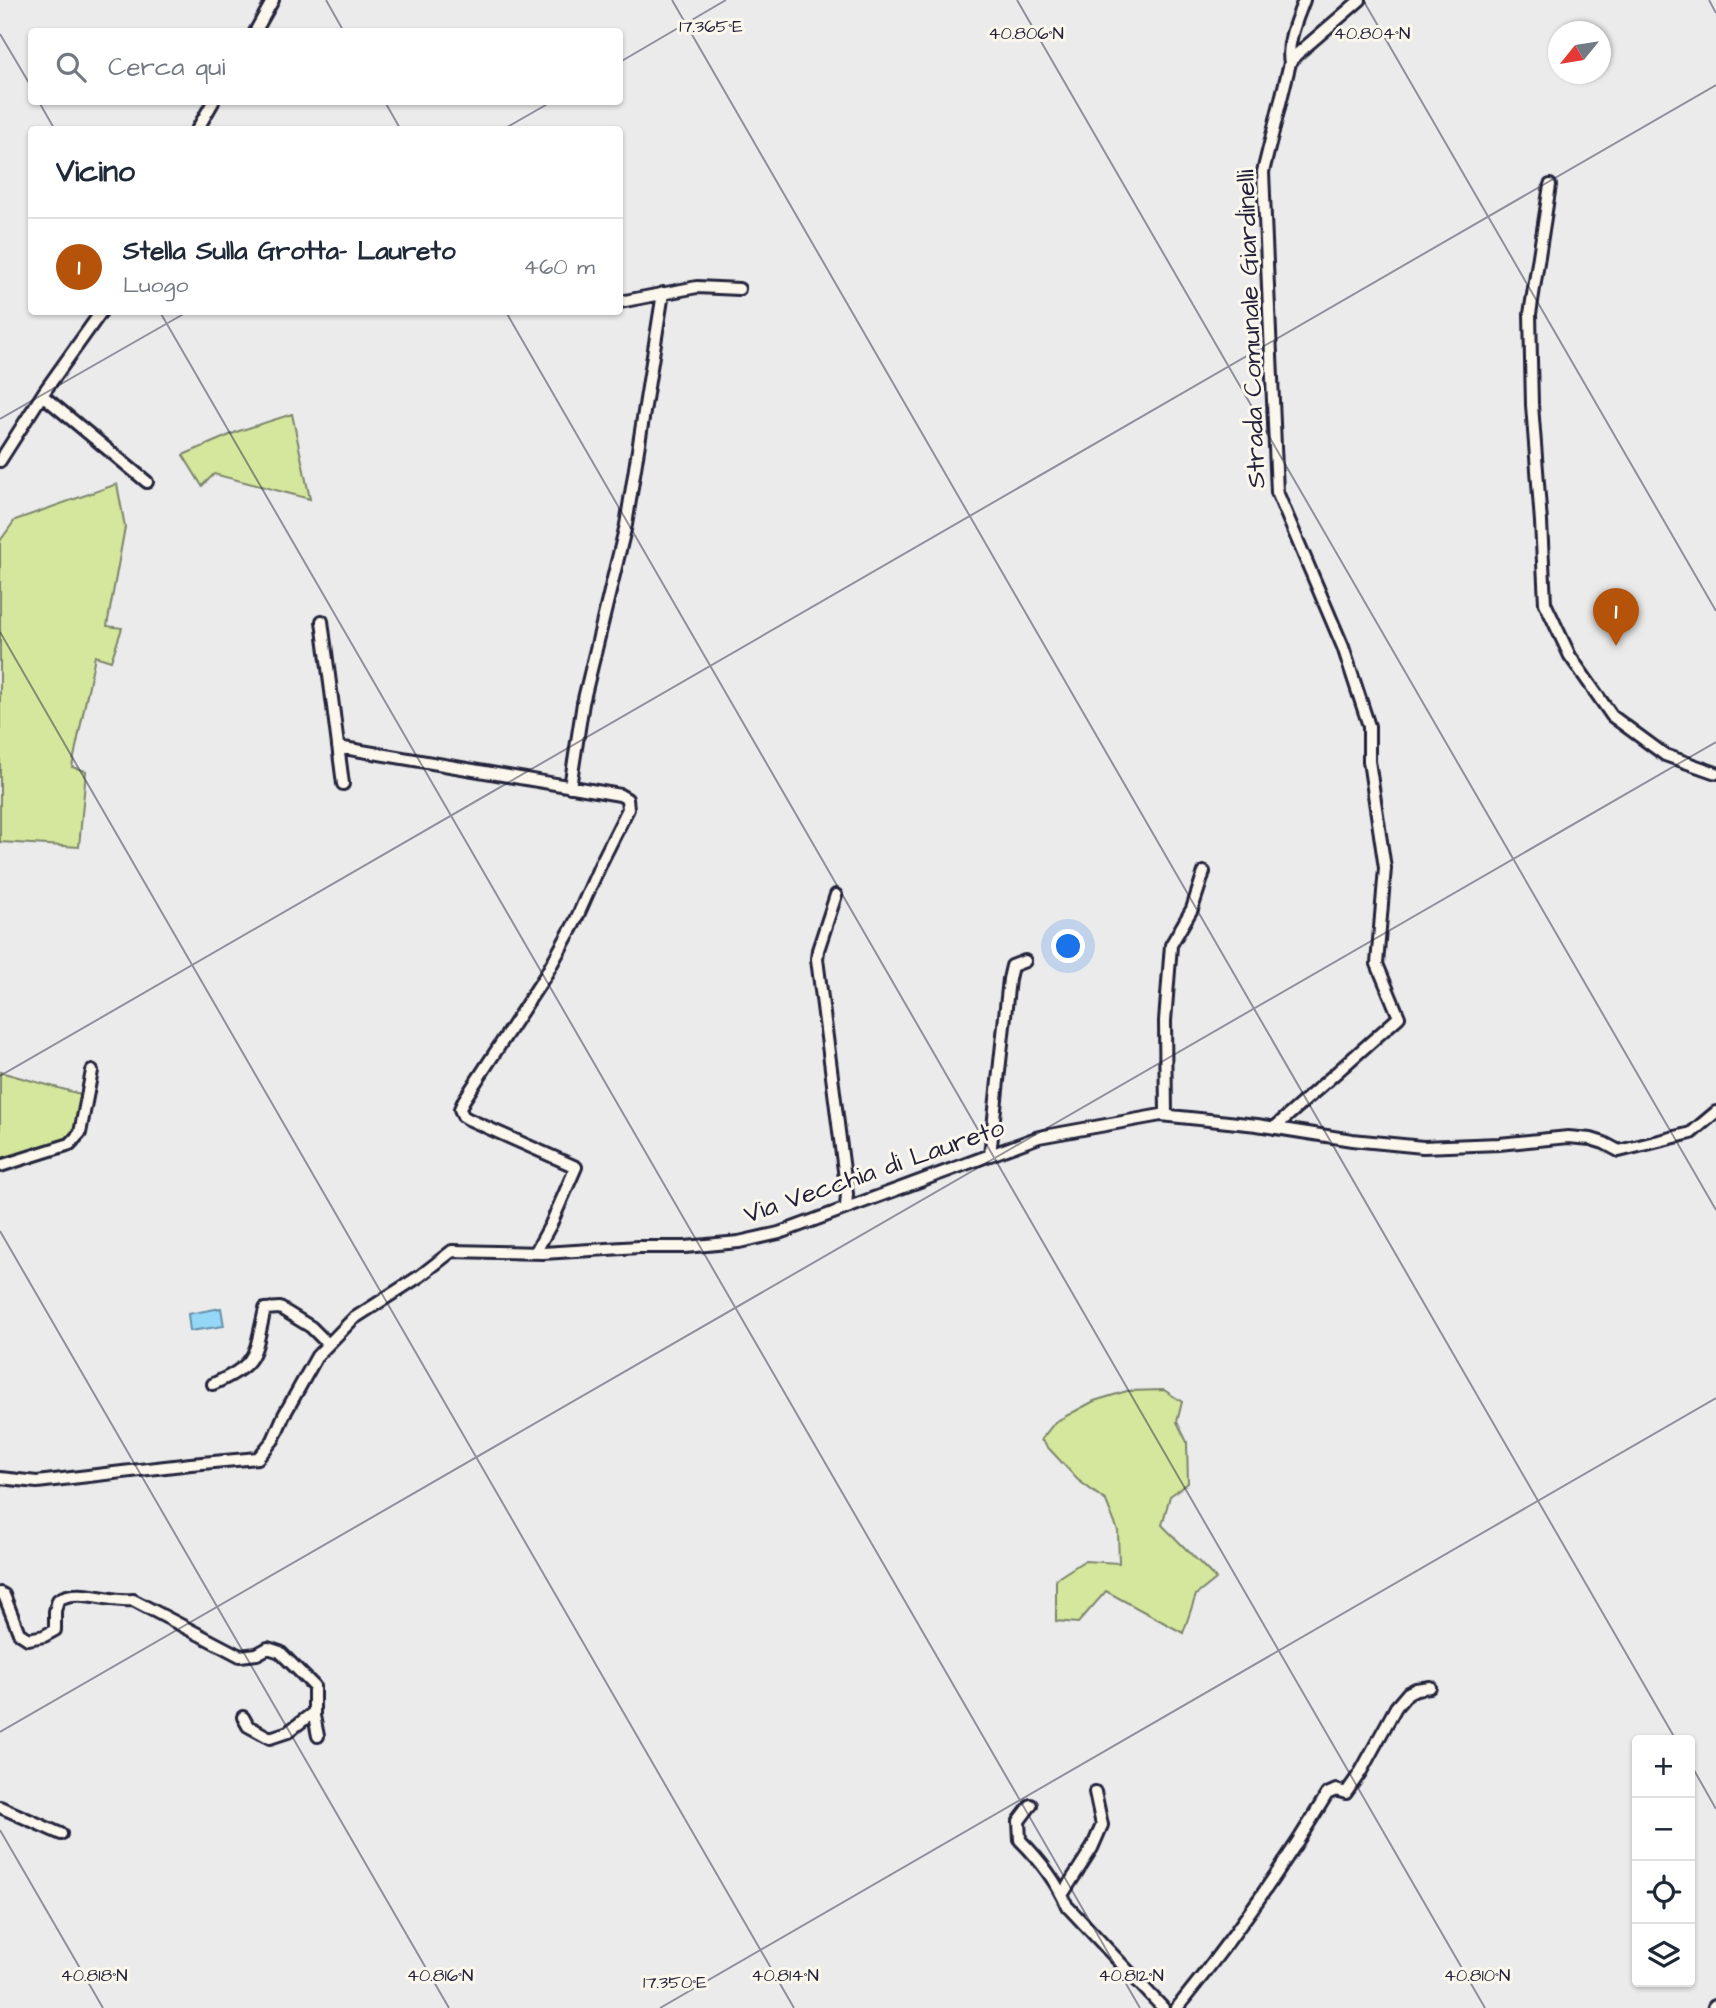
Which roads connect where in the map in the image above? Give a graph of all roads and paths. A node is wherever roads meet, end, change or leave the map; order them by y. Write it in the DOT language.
graph roads {
  1 [pos="273,0"];
  2 [pos="1304,0"];
  3 [pos="1360,0"];
  4 [pos="257,28"];
  5 [pos="1290,63"];
  6 [pos="212,105"];
  7 [pos="199,126"];
  8 [pos="1550,185"];
  9 [pos="739,289"];
  10 [pos="663,293"];
  11 [pos="623,301"];
  12 [pos="99,315"];
  13 [pos="42,396"];
  14 [pos="0,461"];
  15 [pos="146,482"];
  16 [pos="322,621"];
  17 [pos="338,747"];
  18 [pos="1716,773"];
  19 [pos="343,784"];
  20 [pos="570,787"];
  21 [pos="1204,872"];
  22 [pos="836,895"];
  23 [pos="1025,961"];
  24 [pos="92,1071"];
  25 [pos="1716,1112"];
  26 [pos="1166,1115"];
  27 [pos="1274,1128"];
  28 [pos="990,1155"];
  29 [pos="0,1166"];
  30 [pos="846,1207"];
  31 [pos="535,1253"];
  32 [pos="328,1344"];
  33 [pos="213,1384"];
  34 [pos="0,1478"];
  35 [pos="0,1593"];
  36 [pos="1430,1687"];
  37 [pos="314,1712"];
  38 [pos="243,1717"];
  39 [pos="318,1736"];
  40 [pos="1095,1792"];
  41 [pos="1031,1805"];
  42 [pos="0,1807"];
  43 [pos="61,1834"];
  44 [pos="1062,1895"];
  45 [pos="1163,2008"];
  46 [pos="1177,2008"];
  1 -- 4 [label="street"];
  2 -- 5 [label="street, Strada Comunale Giardinelli"];
  3 -- 5 [label="street"];
  5 -- 27 [label="street, Strada Comunale Giardinelli"];
  6 -- 7 [label="street"];
  8 -- 18 [label="street"];
  9 -- 10 [label="street"];
  10 -- 11 [label="street"];
  10 -- 20 [label="street"];
  12 -- 13 [label="street"];
  13 -- 14 [label="street"];
  13 -- 15 [label="street"];
  16 -- 17 [label="street"];
  17 -- 19 [label="street"];
  17 -- 20 [label="street"];
  20 -- 31 [label="street"];
  21 -- 26 [label="street"];
  22 -- 30 [label="street"];
  23 -- 28 [label="street"];
  24 -- 29 [label="street"];
  25 -- 27 [label="street, Via Vecchia di Laureto"];
  26 -- 27 [label="street, Via Vecchia di Laureto"];
  26 -- 28 [label="street, Via Vecchia di Laureto"];
  28 -- 30 [label="street, Via Vecchia di Laureto"];
  30 -- 31 [label="street, Via Vecchia di Laureto"];
  31 -- 32 [label="street, Via Vecchia di Laureto"];
  32 -- 33 [label="street"];
  32 -- 34 [label="street, Via Vecchia di Laureto"];
  35 -- 37 [label="street"];
  36 -- 46 [label="street"];
  37 -- 38 [label="street"];
  37 -- 39 [label="street"];
  40 -- 44 [label="street"];
  41 -- 44 [label="street"];
  42 -- 43 [label="street"];
  44 -- 45 [label="street"];
}
